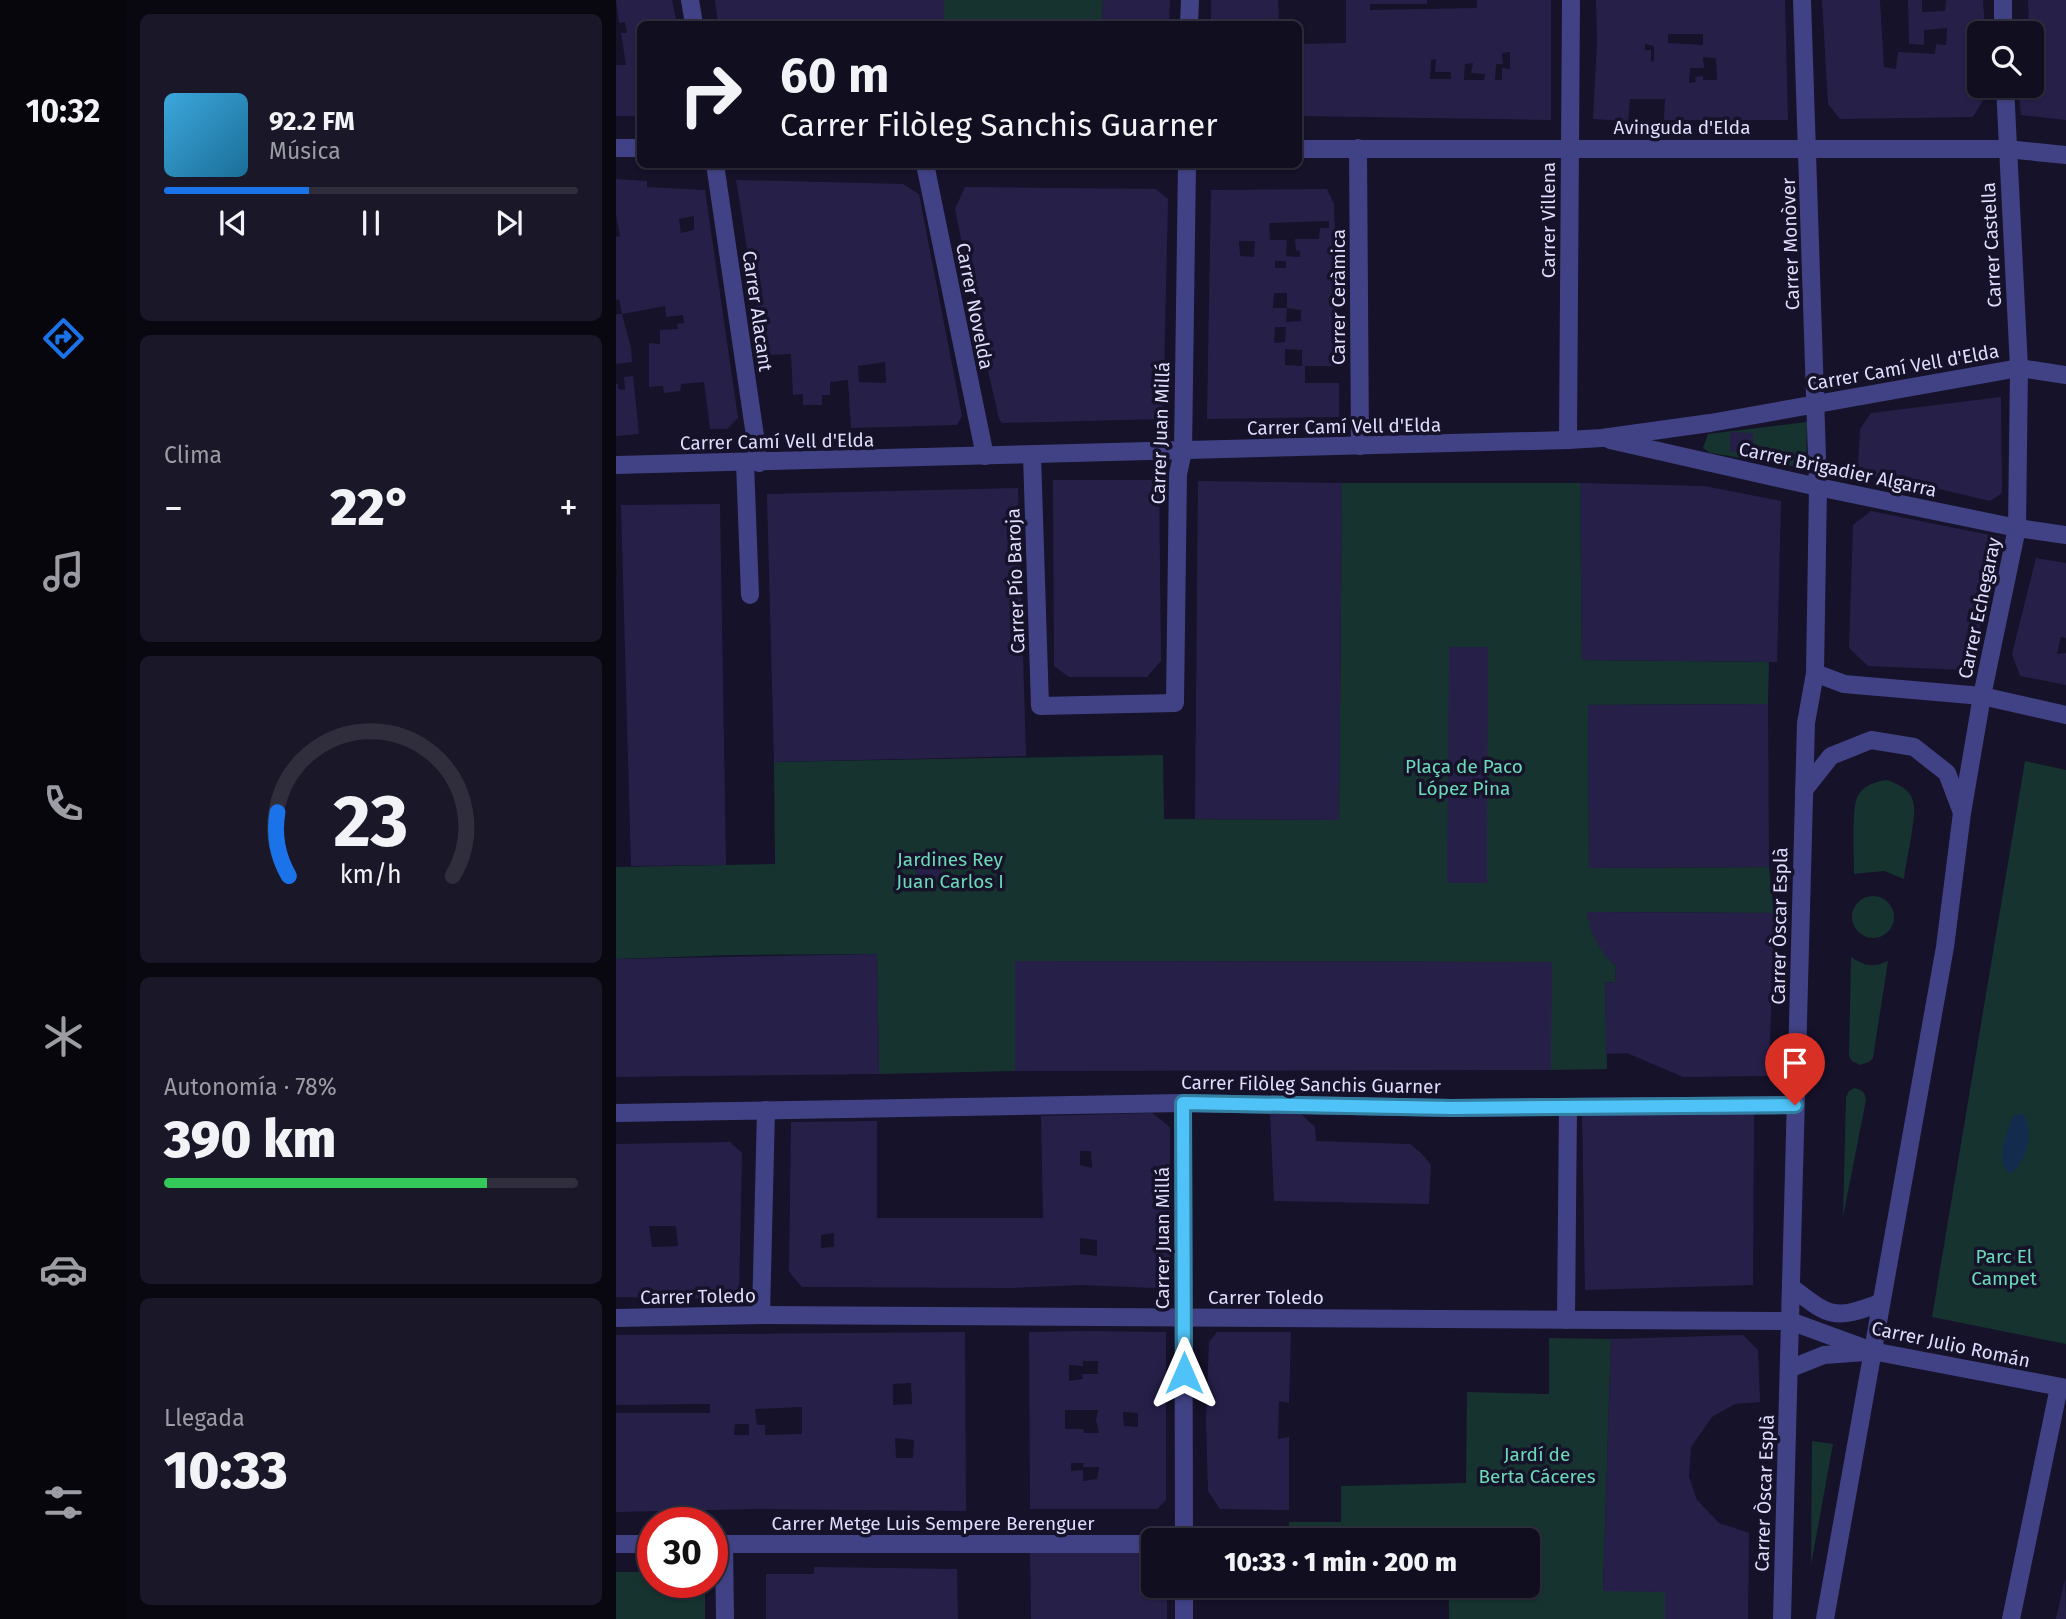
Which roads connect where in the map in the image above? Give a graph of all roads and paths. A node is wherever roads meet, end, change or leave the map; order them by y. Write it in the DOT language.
graph roads {
  1 [pos="690,0"];
  2 [pos="1190,0"];
  3 [pos="1571,0"];
  4 [pos="1802,0"];
  5 [pos="2003,0"];
  6 [pos="694,21"];
  7 [pos="1189,21"];
  8 [pos="2003,21"];
  9 [pos="2005,98"];
  10 [pos="616,148"];
  11 [pos="637,148"];
  12 [pos="1358,148"];
  13 [pos="1570,148"];
  14 [pos="1809,148"];
  15 [pos="1302,149"];
  16 [pos="2006,149"];
  17 [pos="2066,155"];
  18 [pos="715,168"];
  19 [pos="926,168"];
  20 [pos="1187,168"];
  21 [pos="2019,368"];
  22 [pos="2066,375"];
  23 [pos="1816,404"];
  24 [pos="1602,438"];
  25 [pos="1568,440"];
  26 [pos="1360,446"];
  27 [pos="1183,451"];
  28 [pos="1032,455"];
  29 [pos="985,456"];
  30 [pos="752,463"];
  31 [pos="616,466"];
  32 [pos="1818,487"];
  33 [pos="2017,528"];
  34 [pos="2066,535"];
  35 [pos="750,595"];
  36 [pos="1815,673"];
  37 [pos="1982,696"];
  38 [pos="1040,706"];
  39 [pos="2066,715"];
  40 [pos="1804,790"];
  41 [pos="1962,813"];
  42 [pos="1183,1103"];
  43 [pos="1795,1105"];
  44 [pos="1568,1107"];
  45 [pos="766,1110"];
  46 [pos="616,1113"];
  47 [pos="1791,1287"];
  48 [pos="1880,1303"];
  49 [pos="761,1315"];
  50 [pos="616,1318"];
  51 [pos="1183,1318"];
  52 [pos="1566,1320"];
  53 [pos="1790,1321"];
  54 [pos="1872,1351"];
  55 [pos="1788,1369"];
  56 [pos="2063,1388"];
  57 [pos="1184,1528"];
  58 [pos="616,1544"];
  59 [pos="637,1544"];
  60 [pos="728,1544"];
  61 [pos="1141,1544"];
  62 [pos="723,1598"];
  63 [pos="1184,1598"];
  64 [pos="725,1619"];
  65 [pos="1184,1619"];
  66 [pos="1782,1619"];
  67 [pos="1825,1619"];
  68 [pos="2011,1619"];
  1 -- 6 [label="street"];
  2 -- 7 [label="street"];
  3 -- 13 [label="street, Carrer Villena"];
  4 -- 14 [label="street, Carrer Monòver"];
  5 -- 8 [label="street"];
  9 -- 16 [label="street, Carrer Castella"];
  10 -- 11 [label="street"];
  12 -- 13 [label="street, Avinguda d'Elda"];
  12 -- 15 [label="street, Avinguda d'Elda"];
  12 -- 26 [label="street, Carrer Ceràmica"];
  13 -- 14 [label="street, Avinguda d'Elda"];
  13 -- 25 [label="street, Carrer Villena"];
  14 -- 16 [label="street, Avinguda d'Elda"];
  14 -- 23 [label="street, Carrer Monòver"];
  16 -- 17 [label="street, Avinguda d'Elda"];
  16 -- 21 [label="street, Carrer Castella"];
  18 -- 30 [label="street, Carrer Alacant"];
  19 -- 29 [label="street, Carrer Novelda"];
  20 -- 27 [label="street, Carrer Juan Millá"];
  21 -- 22 [label="street, Carrer Camí Vell d'Elda"];
  21 -- 23 [label="street, Carrer Camí Vell d'Elda"];
  21 -- 33 [label="street, Carrer Castella"];
  23 -- 24 [label="street, Carrer Camí Vell d'Elda"];
  23 -- 32 [label="street, Carrer Monòver"];
  24 -- 25 [label="street, Carrer Camí Vell d'Elda"];
  24 -- 32 [label="street, Carrer Brigadier Algarra"];
  25 -- 26 [label="street, Carrer Camí Vell d'Elda"];
  26 -- 27 [label="street, Carrer Camí Vell d'Elda"];
  27 -- 28 [label="street, Carrer Camí Vell d'Elda"];
  27 -- 38 [label="street, Carrer Juan Millá"];
  28 -- 29 [label="street, Carrer Camí Vell d'Elda"];
  28 -- 38 [label="street, Carrer Pío Baroja"];
  29 -- 30 [label="street, Carrer Camí Vell d'Elda"];
  30 -- 31 [label="street, Carrer Camí Vell d'Elda"];
  30 -- 35 [label="street, Carrer Alacant"];
  32 -- 33 [label="street, Carrer Brigadier Algarra"];
  32 -- 36 [label="street, Carrer Òscar Esplà"];
  33 -- 34 [label="street, Carrer Brigadier Algarra"];
  33 -- 37 [label="street, Carrer Echegaray"];
  36 -- 37 [label="street"];
  36 -- 40 [label="street, Carrer Òscar Esplà"];
  37 -- 39 [label="street"];
  37 -- 41 [label="street"];
  40 -- 41 [label="street"];
  40 -- 43 [label="street, Carrer Òscar Esplà"];
  41 -- 48 [label="street"];
  42 -- 44 [label="street, Carrer Filòleg Sanchis Guarner"];
  42 -- 45 [label="street, Carrer Filòleg Sanchis Guarner"];
  42 -- 51 [label="street, Carrer Juan Millá"];
  43 -- 44 [label="street, Carrer Filòleg Sanchis Guarner"];
  43 -- 47 [label="street, Carrer Òscar Esplà"];
  44 -- 52 [label="street"];
  45 -- 46 [label="street, Carrer Filòleg Sanchis Guarner"];
  45 -- 49 [label="street"];
  47 -- 48 [label="street"];
  47 -- 53 [label="street, Carrer Òscar Esplà"];
  48 -- 54 [label="street"];
  49 -- 50 [label="street, Carrer Toledo"];
  49 -- 51 [label="street, Carrer Toledo"];
  51 -- 52 [label="street, Carrer Toledo"];
  51 -- 57 [label="street, Carrer Juan Millá"];
  52 -- 53 [label="street, Carrer Toledo"];
  53 -- 54 [label="street, Carrer Julio Román"];
  53 -- 55 [label="street, Carrer Òscar Esplà"];
  54 -- 55 [label="street"];
  54 -- 56 [label="street, Carrer Julio Román"];
  54 -- 67 [label="street"];
  55 -- 66 [label="street, Carrer Òscar Esplà"];
  56 -- 68 [label="street"];
  58 -- 59 [label="street"];
  60 -- 61 [label="street, Carrer Metge Luis Sempere Berenguer"];
  62 -- 64 [label="street"];
  63 -- 65 [label="street"];
}
